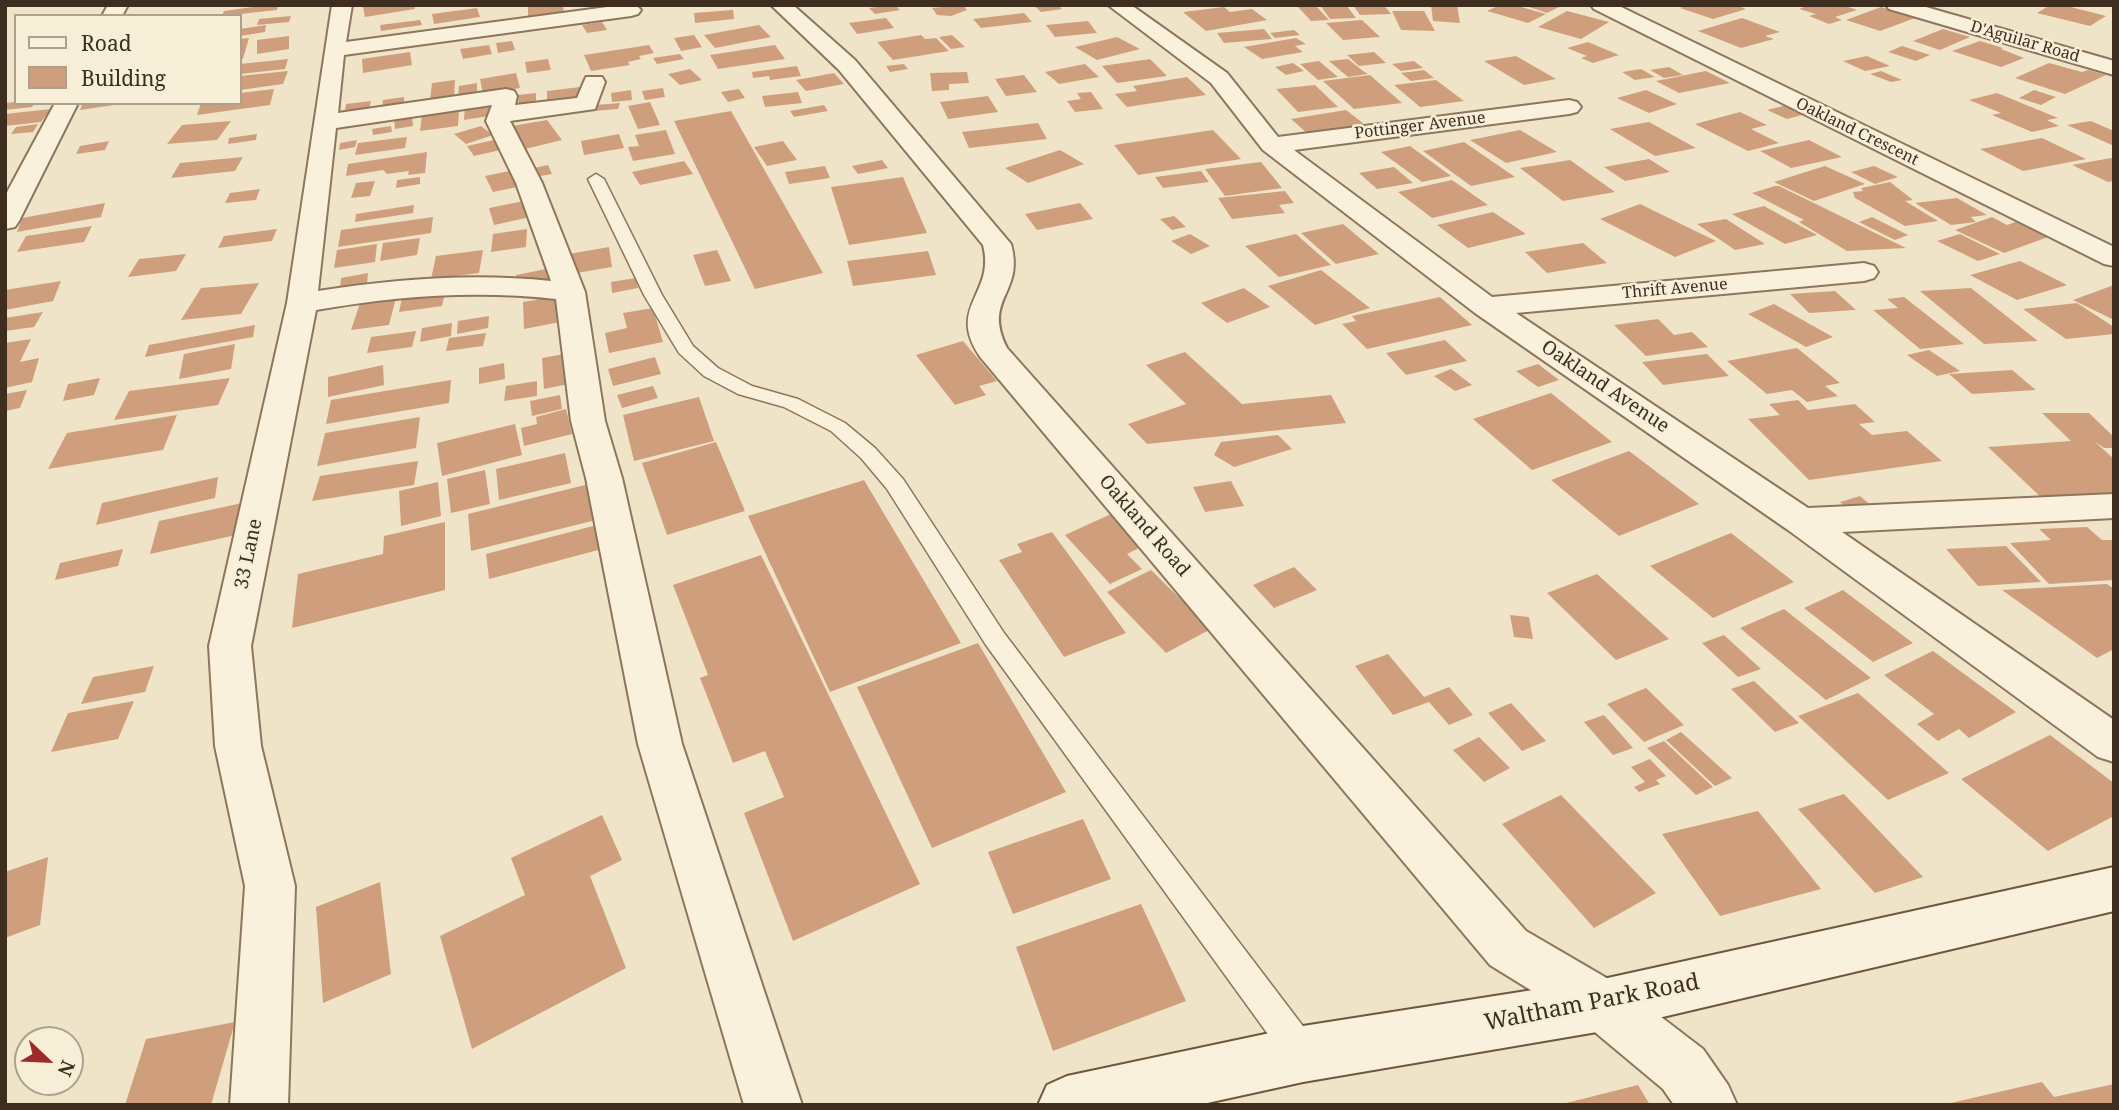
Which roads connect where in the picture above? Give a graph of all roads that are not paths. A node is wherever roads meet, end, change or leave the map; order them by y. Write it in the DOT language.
graph roads {
  1 [pos="342,5"];
  2 [pos="781,5"];
  3 [pos="1118,5"];
  4 [pos="1601,5"];
  5 [pos="1896,5"];
  6 [pos="631,10"];
  7 [pos="334,50"];
  8 [pos="2114,68"];
  9 [pos="594,82"];
  10 [pos="66,105"];
  11 [pos="1569,107"];
  12 [pos="500,114"];
  13 [pos="325,122"];
  14 [pos="1272,145"];
  15 [pos="596,179"];
  16 [pos="5,221"];
  17 [pos="2114,258"];
  18 [pos="1864,272"];
  19 [pos="570,292"];
  20 [pos="302,303"];
  21 [pos="1486,307"];
  22 [pos="2114,506"];
  23 [pos="1801,521"];
  24 [pos="2114,744"];
  25 [pos="2114,889"];
  26 [pos="1603,1005"];
  27 [pos="1303,1054"];
  28 [pos="259,1105"];
  29 [pos="773,1105"];
  30 [pos="1067,1105"];
  31 [pos="1708,1105"];
  1 -- 7 [label="street, 33 Lane"];
  2 -- 26 [label="street, Oakland Road"];
  3 -- 14 [label="street, Oakland Avenue"];
  4 -- 17 [label="street, Oakland Crescent"];
  5 -- 8 [label="street, D'Aguilar Road"];
  6 -- 7 [label="street"];
  7 -- 13 [label="street, 33 Lane"];
  9 -- 12 [label="street"];
  10 -- 16 [label="street"];
  11 -- 14 [label="street, Pottinger Avenue"];
  12 -- 13 [label="street"];
  12 -- 19 [label="street"];
  13 -- 20 [label="street, 33 Lane"];
  14 -- 21 [label="street, Oakland Avenue"];
  15 -- 27 [label="lane"];
  18 -- 21 [label="street, Thrift Avenue"];
  19 -- 20 [label="street"];
  19 -- 29 [label="street"];
  20 -- 28 [label="street, 33 Lane"];
  21 -- 23 [label="street, Oakland Avenue"];
  22 -- 23 [label="street"];
  23 -- 24 [label="street, Oakland Avenue"];
  25 -- 26 [label="street, Waltham Park Road"];
  26 -- 27 [label="street, Waltham Park Road"];
  26 -- 31 [label="street, Oakland Road"];
  27 -- 30 [label="street, Waltham Park Road"];
}
